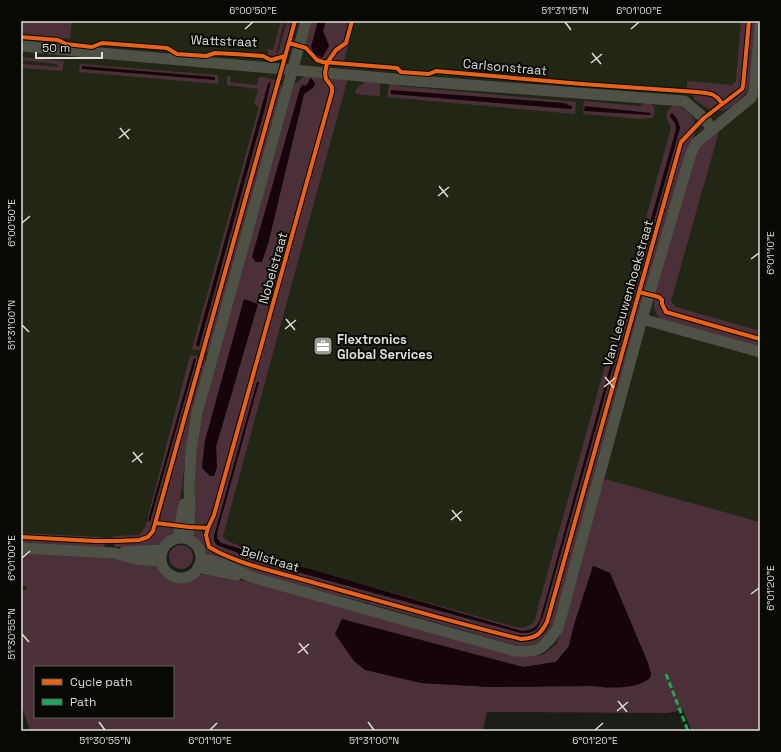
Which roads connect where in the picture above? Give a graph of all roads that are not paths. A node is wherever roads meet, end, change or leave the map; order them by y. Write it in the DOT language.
graph roads {
  1 [pos="306,21"];
  2 [pos="760,25"];
  3 [pos="21,46"];
  4 [pos="292,70"];
  5 [pos="712,129"];
  6 [pos="642,319"];
  7 [pos="760,352"];
  8 [pos="183,538"];
  9 [pos="21,548"];
  10 [pos="161,555"];
  11 [pos="200,563"];
  12 [pos="541,648"];
  1 -- 4 [label="street"];
  2 -- 5 [label="street, Van Leeuwenhoekstraat"];
  3 -- 4 [label="street, Wattstraat"];
  4 -- 5 [label="street, Carlsonstraat"];
  4 -- 8 [label="street"];
  5 -- 6 [label="street, Van Leeuwenhoekstraat"];
  6 -- 7 [label="street"];
  6 -- 12 [label="street, Van Leeuwenhoekstraat"];
  8 -- 10 [label="street"];
  8 -- 11 [label="street"];
  9 -- 10 [label="street"];
  10 -- 11 [label="street"];
  11 -- 12 [label="street, Bellstraat"];
}
